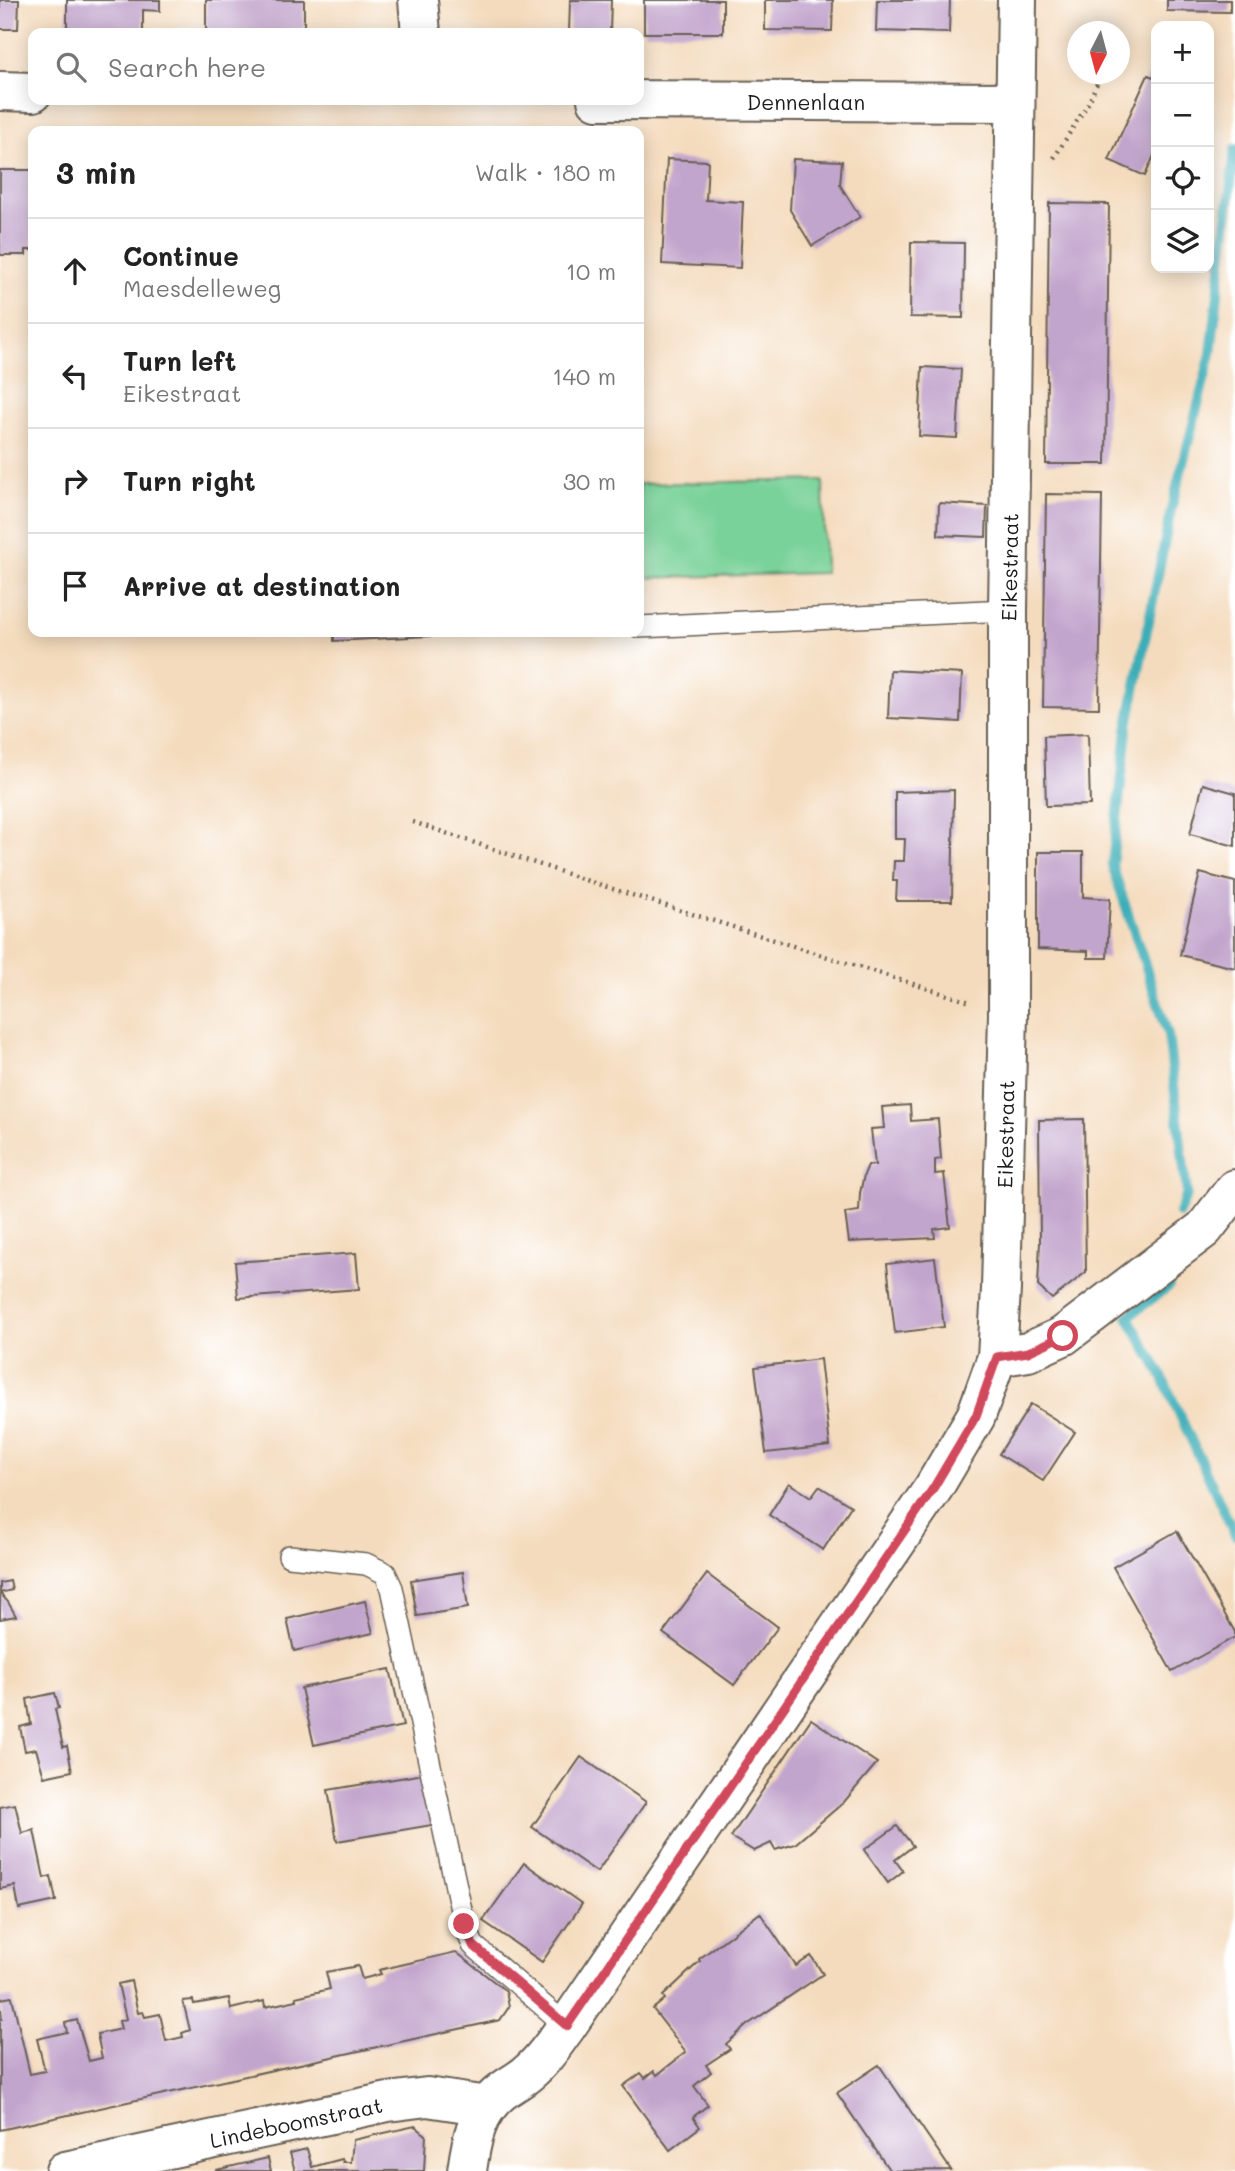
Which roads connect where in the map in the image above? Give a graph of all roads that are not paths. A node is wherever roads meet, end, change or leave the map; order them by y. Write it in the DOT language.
graph roads {
  1 [pos="418,0"];
  2 [pos="1017,0"];
  3 [pos="421,28"];
  4 [pos="0,91"];
  5 [pos="28,92"];
  6 [pos="644,100"];
  7 [pos="1015,103"];
  8 [pos="1008,610"];
  9 [pos="644,628"];
  10 [pos="1235,1189"];
  11 [pos="997,1357"];
  12 [pos="289,1556"];
  13 [pos="567,2026"];
  14 [pos="487,2106"];
  15 [pos="65,2171"];
  16 [pos="467,2171"];
  1 -- 3 [label="street"];
  2 -- 7 [label="street, Eikestraat"];
  4 -- 5 [label="street"];
  6 -- 7 [label="street, Dennenlaan"];
  7 -- 8 [label="street, Eikestraat"];
  8 -- 9 [label="lane"];
  8 -- 11 [label="street, Eikestraat"];
  10 -- 11 [label="street"];
  11 -- 13 [label="street, Eikestraat"];
  12 -- 13 [label="lane"];
  13 -- 14 [label="street, Eikestraat"];
  14 -- 15 [label="street, Lindeboomstraat"];
  14 -- 16 [label="street"];
}
